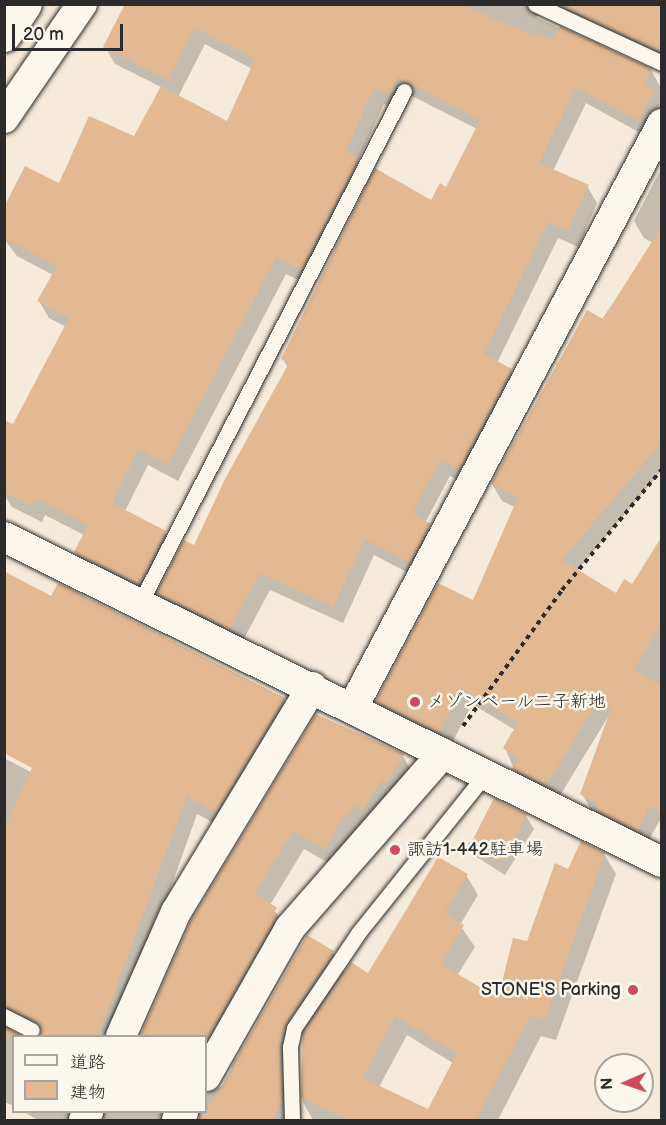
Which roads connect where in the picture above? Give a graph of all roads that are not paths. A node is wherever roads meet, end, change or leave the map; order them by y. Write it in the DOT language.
graph roads {
  1 [pos="25,4"];
  2 [pos="82,4"];
  3 [pos="535,4"];
  4 [pos="4,35"];
  5 [pos="662,63"];
  6 [pos="404,91"];
  7 [pos="4,118"];
  8 [pos="662,124"];
  9 [pos="4,537"];
  10 [pos="140,603"];
  11 [pos="312,687"];
  12 [pos="353,707"];
  13 [pos="443,753"];
  14 [pos="484,776"];
  15 [pos="662,862"];
  16 [pos="4,1016"];
  17 [pos="32,1030"];
  18 [pos="121,1035"];
  19 [pos="207,1074"];
  20 [pos="292,1120"];
  1 -- 4 [label="main road"];
  2 -- 7 [label="street"];
  3 -- 5 [label="lane"];
  6 -- 10 [label="lane"];
  8 -- 12 [label="street"];
  9 -- 10 [label="street"];
  10 -- 11 [label="street"];
  11 -- 12 [label="street"];
  11 -- 18 [label="street"];
  12 -- 13 [label="street"];
  13 -- 14 [label="street"];
  13 -- 19 [label="street"];
  14 -- 15 [label="street"];
  14 -- 20 [label="lane"];
  16 -- 17 [label="lane"];
}
